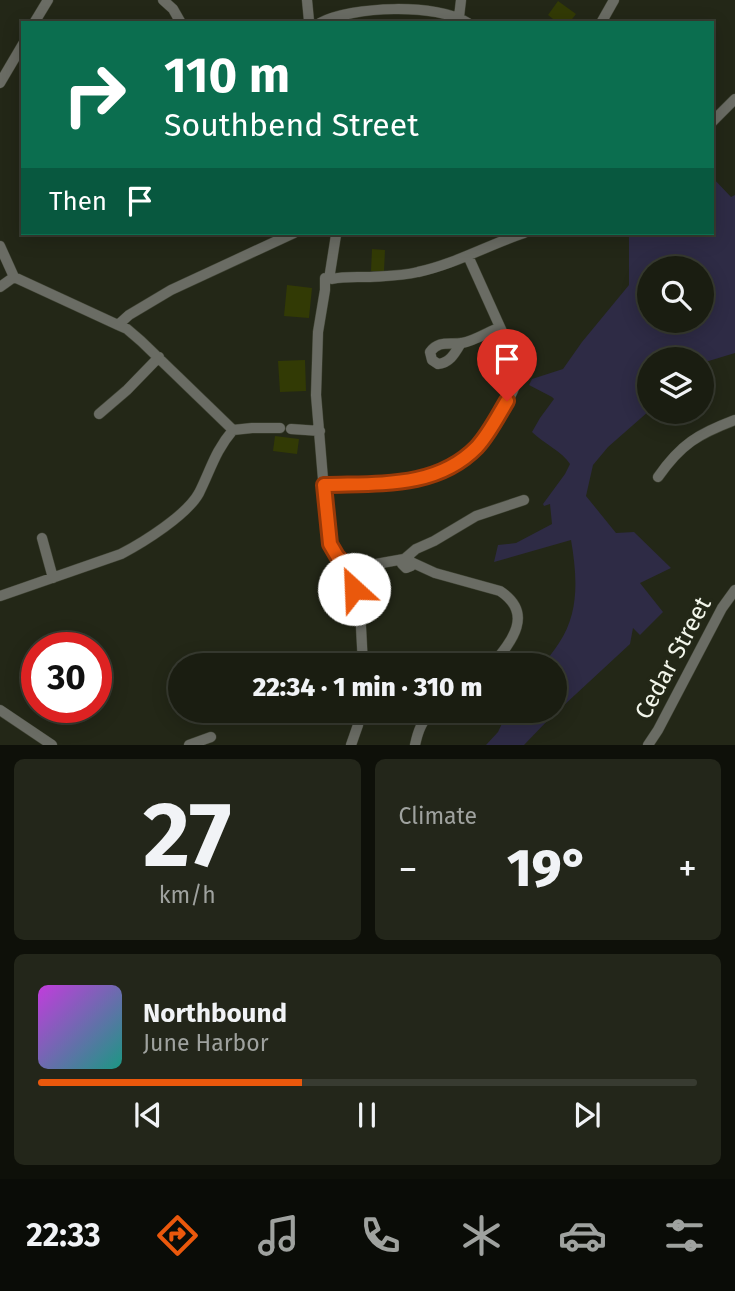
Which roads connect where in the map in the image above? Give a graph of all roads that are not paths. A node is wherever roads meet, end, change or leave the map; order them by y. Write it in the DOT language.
graph roads {
  1 [pos="48,0"];
  2 [pos="163,0"];
  3 [pos="461,0"];
  4 [pos="614,0"];
  5 [pos="308,4"];
  6 [pos="463,20"];
  7 [pos="35,21"];
  8 [pos="180,21"];
  9 [pos="316,21"];
  10 [pos="602,21"];
  11 [pos="21,47"];
  12 [pos="0,83"];
  13 [pos="735,99"];
  14 [pos="714,120"];
  15 [pos="290,235"];
  16 [pos="331,235"];
  17 [pos="519,235"];
  18 [pos="0,246"];
  19 [pos="468,256"];
  20 [pos="14,276"];
  21 [pos="331,276"];
  22 [pos="0,287"];
  23 [pos="118,325"];
  24 [pos="500,327"];
  25 [pos="461,343"];
  26 [pos="159,357"];
  27 [pos="99,414"];
  28 [pos="735,420"];
  29 [pos="233,430"];
  30 [pos="320,431"];
  31 [pos="658,477"];
  32 [pos="324,485"];
  33 [pos="524,500"];
  34 [pos="42,538"];
  35 [pos="407,563"];
  36 [pos="357,569"];
  37 [pos="53,578"];
  38 [pos="735,590"];
  39 [pos="0,596"];
  40 [pos="362,653"];
  41 [pos="501,653"];
  42 [pos="0,710"];
  43 [pos="358,723"];
  44 [pos="422,723"];
  45 [pos="211,737"];
  46 [pos="52,745"];
  47 [pos="188,745"];
  48 [pos="351,745"];
  49 [pos="415,745"];
  50 [pos="648,745"];
  1 -- 7 [label="street"];
  2 -- 8 [label="street"];
  3 -- 6 [label="street"];
  4 -- 10 [label="street"];
  5 -- 9 [label="street"];
  6 -- 9 [label="street"];
  11 -- 12 [label="street"];
  13 -- 14 [label="street"];
  15 -- 23 [label="street"];
  16 -- 21 [label="street"];
  17 -- 19 [label="street"];
  18 -- 20 [label="street"];
  19 -- 21 [label="street"];
  19 -- 24 [label="street"];
  20 -- 22 [label="street"];
  20 -- 23 [label="street"];
  21 -- 30 [label="street"];
  23 -- 26 [label="street"];
  24 -- 25 [label="street"];
  24 -- 32 [label="street"];
  26 -- 27 [label="street"];
  26 -- 29 [label="street"];
  28 -- 31 [label="street"];
  29 -- 30 [label="street"];
  29 -- 37 [label="street"];
  30 -- 32 [label="street"];
  32 -- 36 [label="street"];
  33 -- 35 [label="street"];
  34 -- 37 [label="street"];
  35 -- 36 [label="street"];
  35 -- 41 [label="street"];
  36 -- 40 [label="street"];
  37 -- 39 [label="street"];
  38 -- 50 [label="street, Cedar Street"];
  42 -- 46 [label="street"];
  43 -- 48 [label="street"];
  44 -- 49 [label="street"];
  45 -- 47 [label="street"];
}
